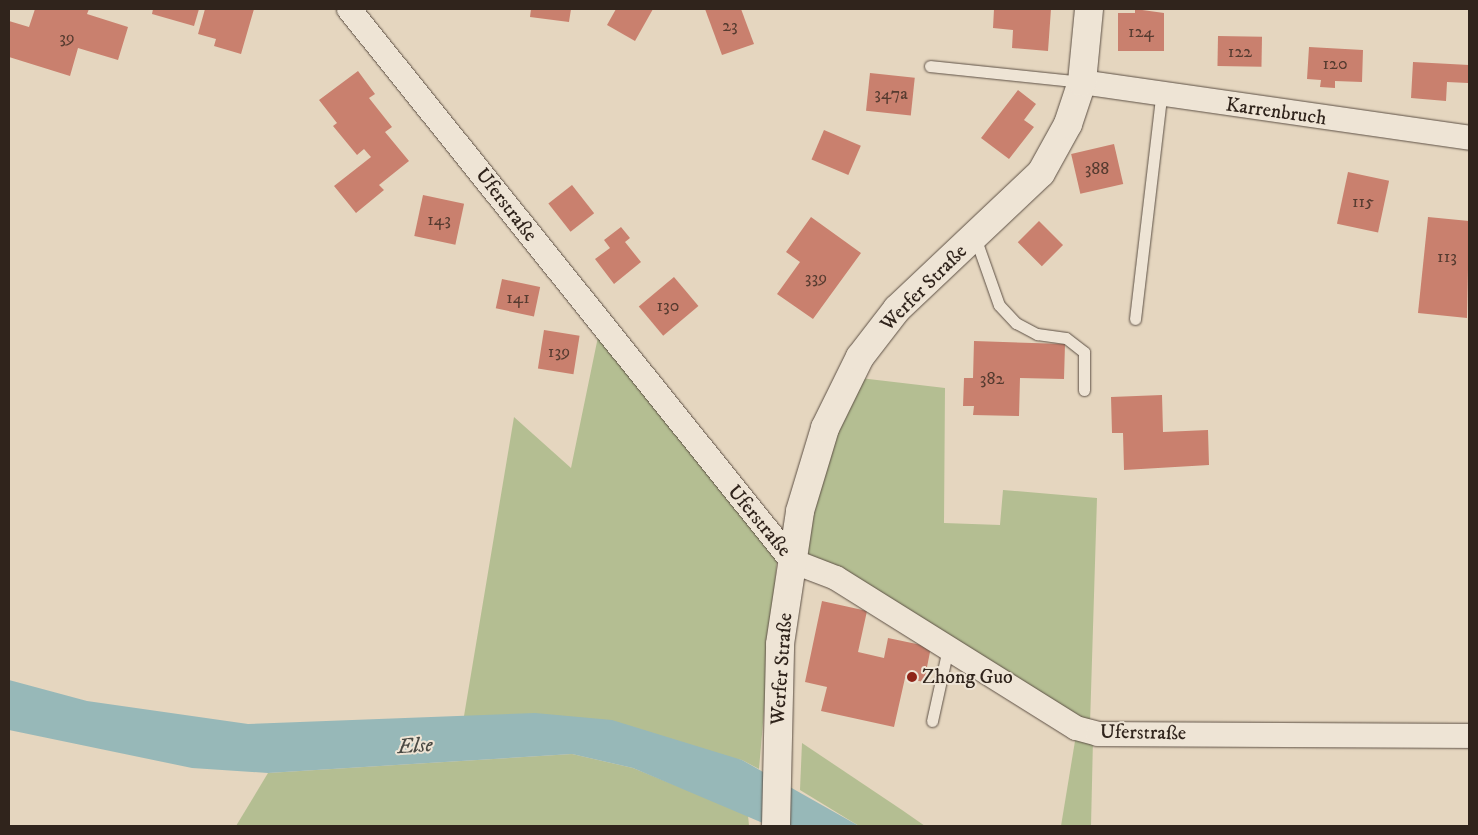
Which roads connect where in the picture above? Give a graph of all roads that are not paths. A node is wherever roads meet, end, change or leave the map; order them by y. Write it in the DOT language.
graph roads {
  1 [pos="349,9"];
  2 [pos="1089,9"];
  3 [pos="930,66"];
  4 [pos="1082,82"];
  5 [pos="1161,96"];
  6 [pos="1469,138"];
  7 [pos="975,237"];
  8 [pos="1135,319"];
  9 [pos="1084,390"];
  10 [pos="792,561"];
  11 [pos="948,648"];
  12 [pos="932,721"];
  13 [pos="1469,736"];
  14 [pos="776,826"];
  1 -- 10 [label="street, Uferstraße"];
  2 -- 4 [label="main road, Werfer Straße"];
  3 -- 4 [label="lane"];
  4 -- 5 [label="street, Karrenbruch"];
  4 -- 7 [label="main road, Werfer Straße"];
  5 -- 6 [label="street, Karrenbruch"];
  5 -- 8 [label="lane"];
  7 -- 9 [label="lane"];
  7 -- 10 [label="main road, Werfer Straße"];
  10 -- 11 [label="street, Uferstraße"];
  10 -- 14 [label="main road, Werfer Straße"];
  11 -- 12 [label="lane"];
  11 -- 13 [label="street, Uferstraße"];
}
